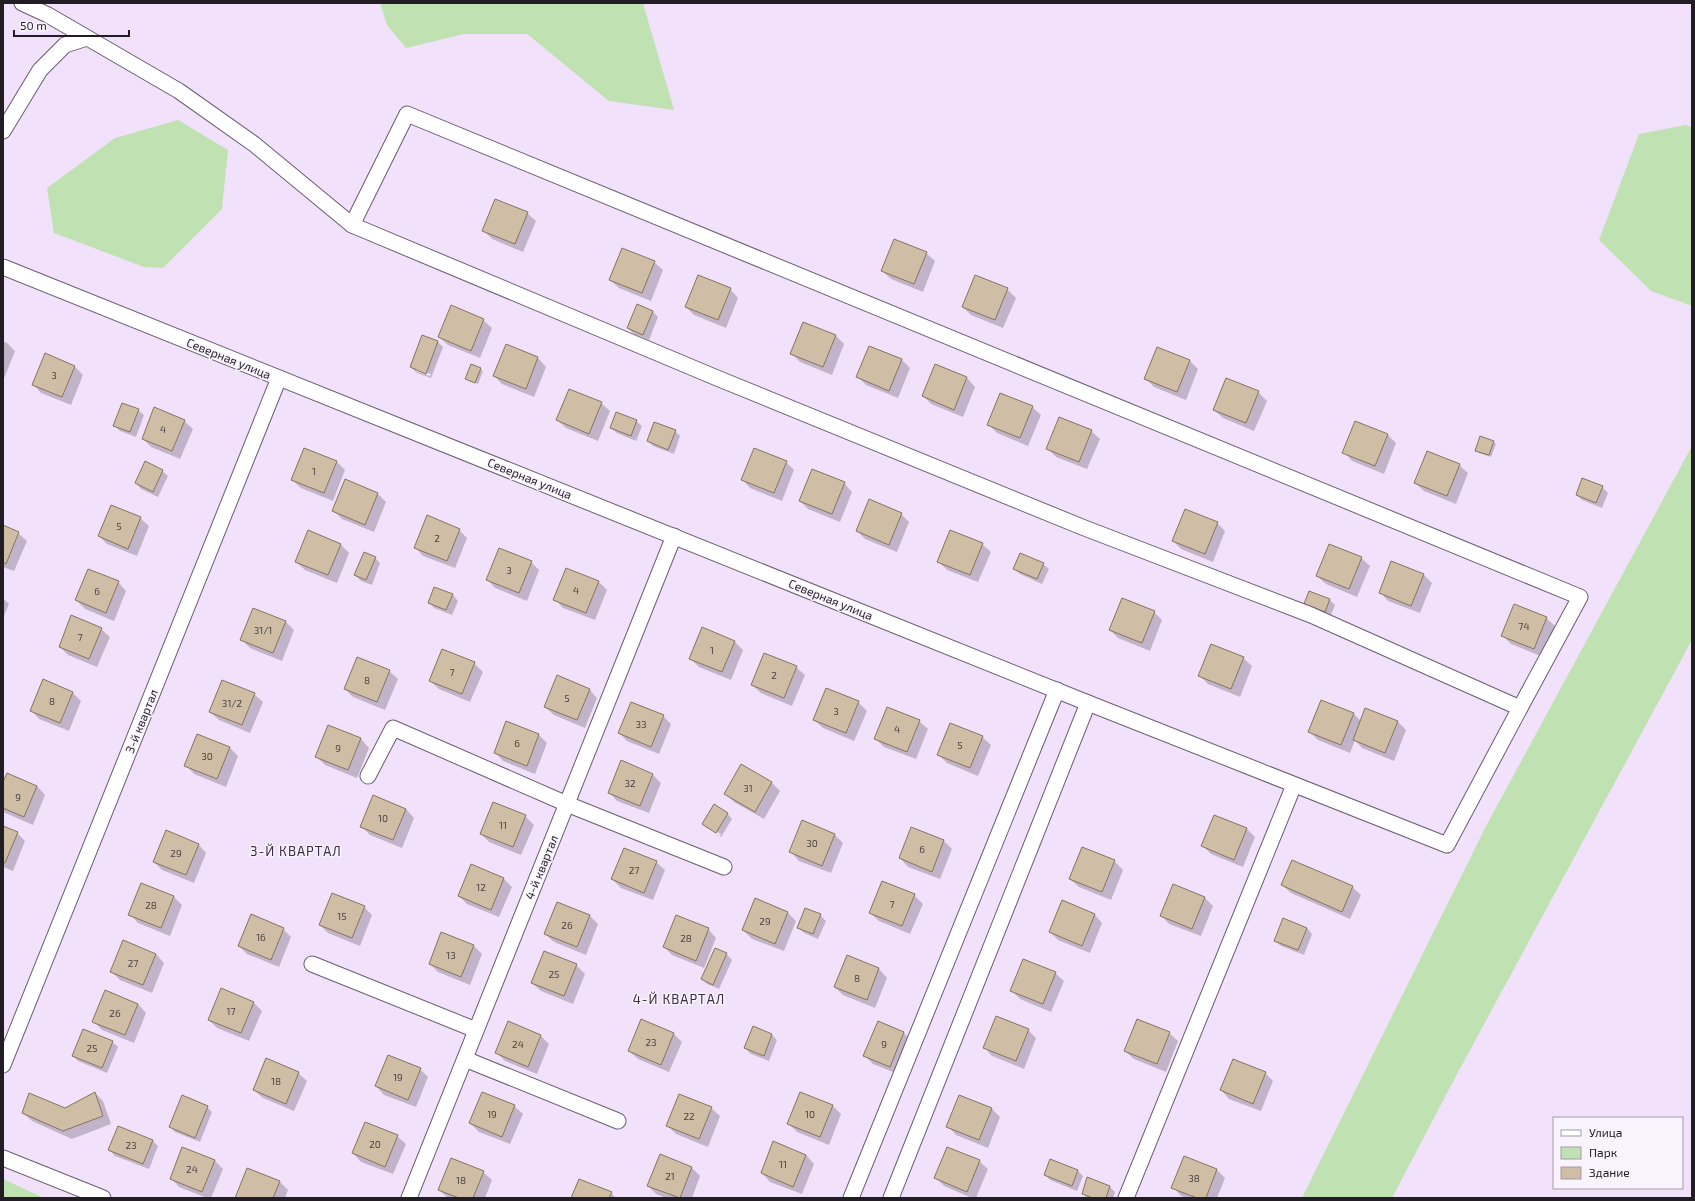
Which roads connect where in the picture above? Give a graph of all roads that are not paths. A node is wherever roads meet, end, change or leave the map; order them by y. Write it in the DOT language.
graph roads {
  1 [pos="22,3"];
  2 [pos="87,38"];
  3 [pos="3,131"];
  4 [pos="352,225"];
  5 [pos="3,267"];
  6 [pos="279,378"];
  7 [pos="674,536"];
  8 [pos="1057,690"];
  9 [pos="1088,703"];
  10 [pos="1520,708"];
  11 [pos="368,776"];
  12 [pos="1294,785"];
  13 [pos="567,804"];
  14 [pos="724,867"];
  15 [pos="312,964"];
  16 [pos="476,1030"];
  17 [pos="465,1059"];
  18 [pos="3,1065"];
  19 [pos="618,1121"];
  20 [pos="3,1158"];
  21 [pos="102,1198"];
  22 [pos="409,1198"];
  23 [pos="851,1198"];
  24 [pos="891,1198"];
  25 [pos="1126,1198"];
  1 -- 2 [label="street"];
  2 -- 3 [label="street"];
  2 -- 4 [label="street"];
  4 -- 10 [label="street"];
  4 -- 10 [label="street"];
  5 -- 6 [label="street, Северная улица"];
  6 -- 7 [label="street, Северная улица"];
  6 -- 18 [label="street, 3-й квартал"];
  7 -- 8 [label="street, Северная улица"];
  7 -- 13 [label="street, 4-й квартал"];
  8 -- 9 [label="street, Северная улица"];
  8 -- 23 [label="street"];
  9 -- 12 [label="street, Северная улица"];
  9 -- 24 [label="street"];
  10 -- 12 [label="street, Северная улица"];
  11 -- 13 [label="street"];
  12 -- 25 [label="street"];
  13 -- 14 [label="street"];
  13 -- 16 [label="street, 4-й квартал"];
  15 -- 16 [label="street"];
  16 -- 17 [label="street, 4-й квартал"];
  17 -- 19 [label="street"];
  17 -- 22 [label="street, 4-й квартал"];
  20 -- 21 [label="street"];
}
